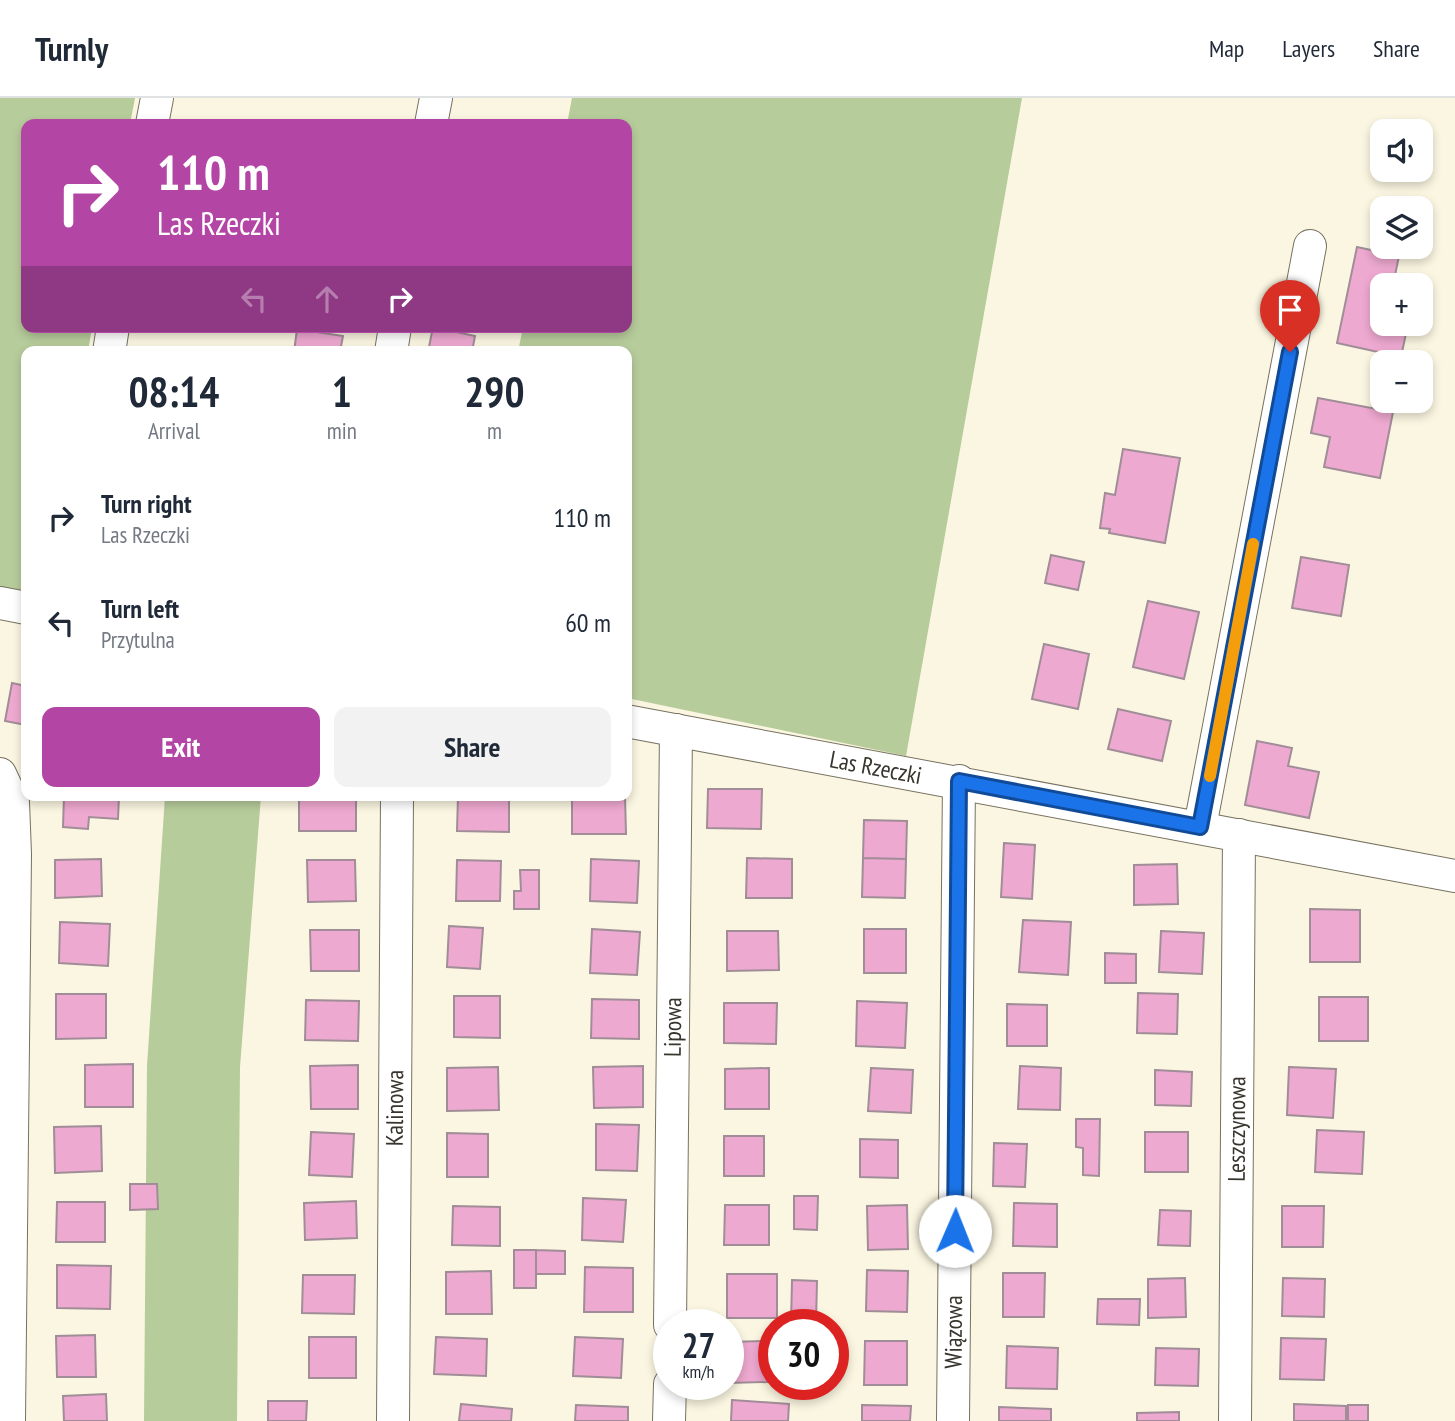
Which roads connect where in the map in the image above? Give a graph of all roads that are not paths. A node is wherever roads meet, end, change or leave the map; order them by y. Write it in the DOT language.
graph roads {
  1 [pos="157,98"];
  2 [pos="436,98"];
  3 [pos="153,119"];
  4 [pos="432,119"];
  5 [pos="1310,246"];
  6 [pos="0,603"];
  7 [pos="21,607"];
  8 [pos="632,722"];
  9 [pos="677,730"];
  10 [pos="21,769"];
  11 [pos="0,772"];
  12 [pos="959,781"];
  13 [pos="397,801"];
  14 [pos="1200,827"];
  15 [pos="1239,835"];
  16 [pos="1455,876"];
  17 [pos="670,1309"];
  18 [pos="670,1400"];
  19 [pos="9,1421"];
  20 [pos="393,1421"];
  21 [pos="670,1421"];
  22 [pos="953,1421"];
  23 [pos="1235,1421"];
  1 -- 3 [label="street"];
  2 -- 4 [label="street"];
  5 -- 14 [label="street"];
  6 -- 7 [label="street"];
  8 -- 9 [label="street, Las Rzeczki"];
  9 -- 12 [label="street, Las Rzeczki"];
  9 -- 17 [label="street, Lipowa"];
  10 -- 11 [label="street"];
  11 -- 19 [label="street"];
  12 -- 14 [label="street, Las Rzeczki"];
  12 -- 22 [label="street, Wiązowa"];
  13 -- 20 [label="street, Kalinowa"];
  14 -- 15 [label="street, Las Rzeczki"];
  15 -- 16 [label="street, Las Rzeczki"];
  15 -- 23 [label="street, Leszczynowa"];
  18 -- 21 [label="street"];
}
